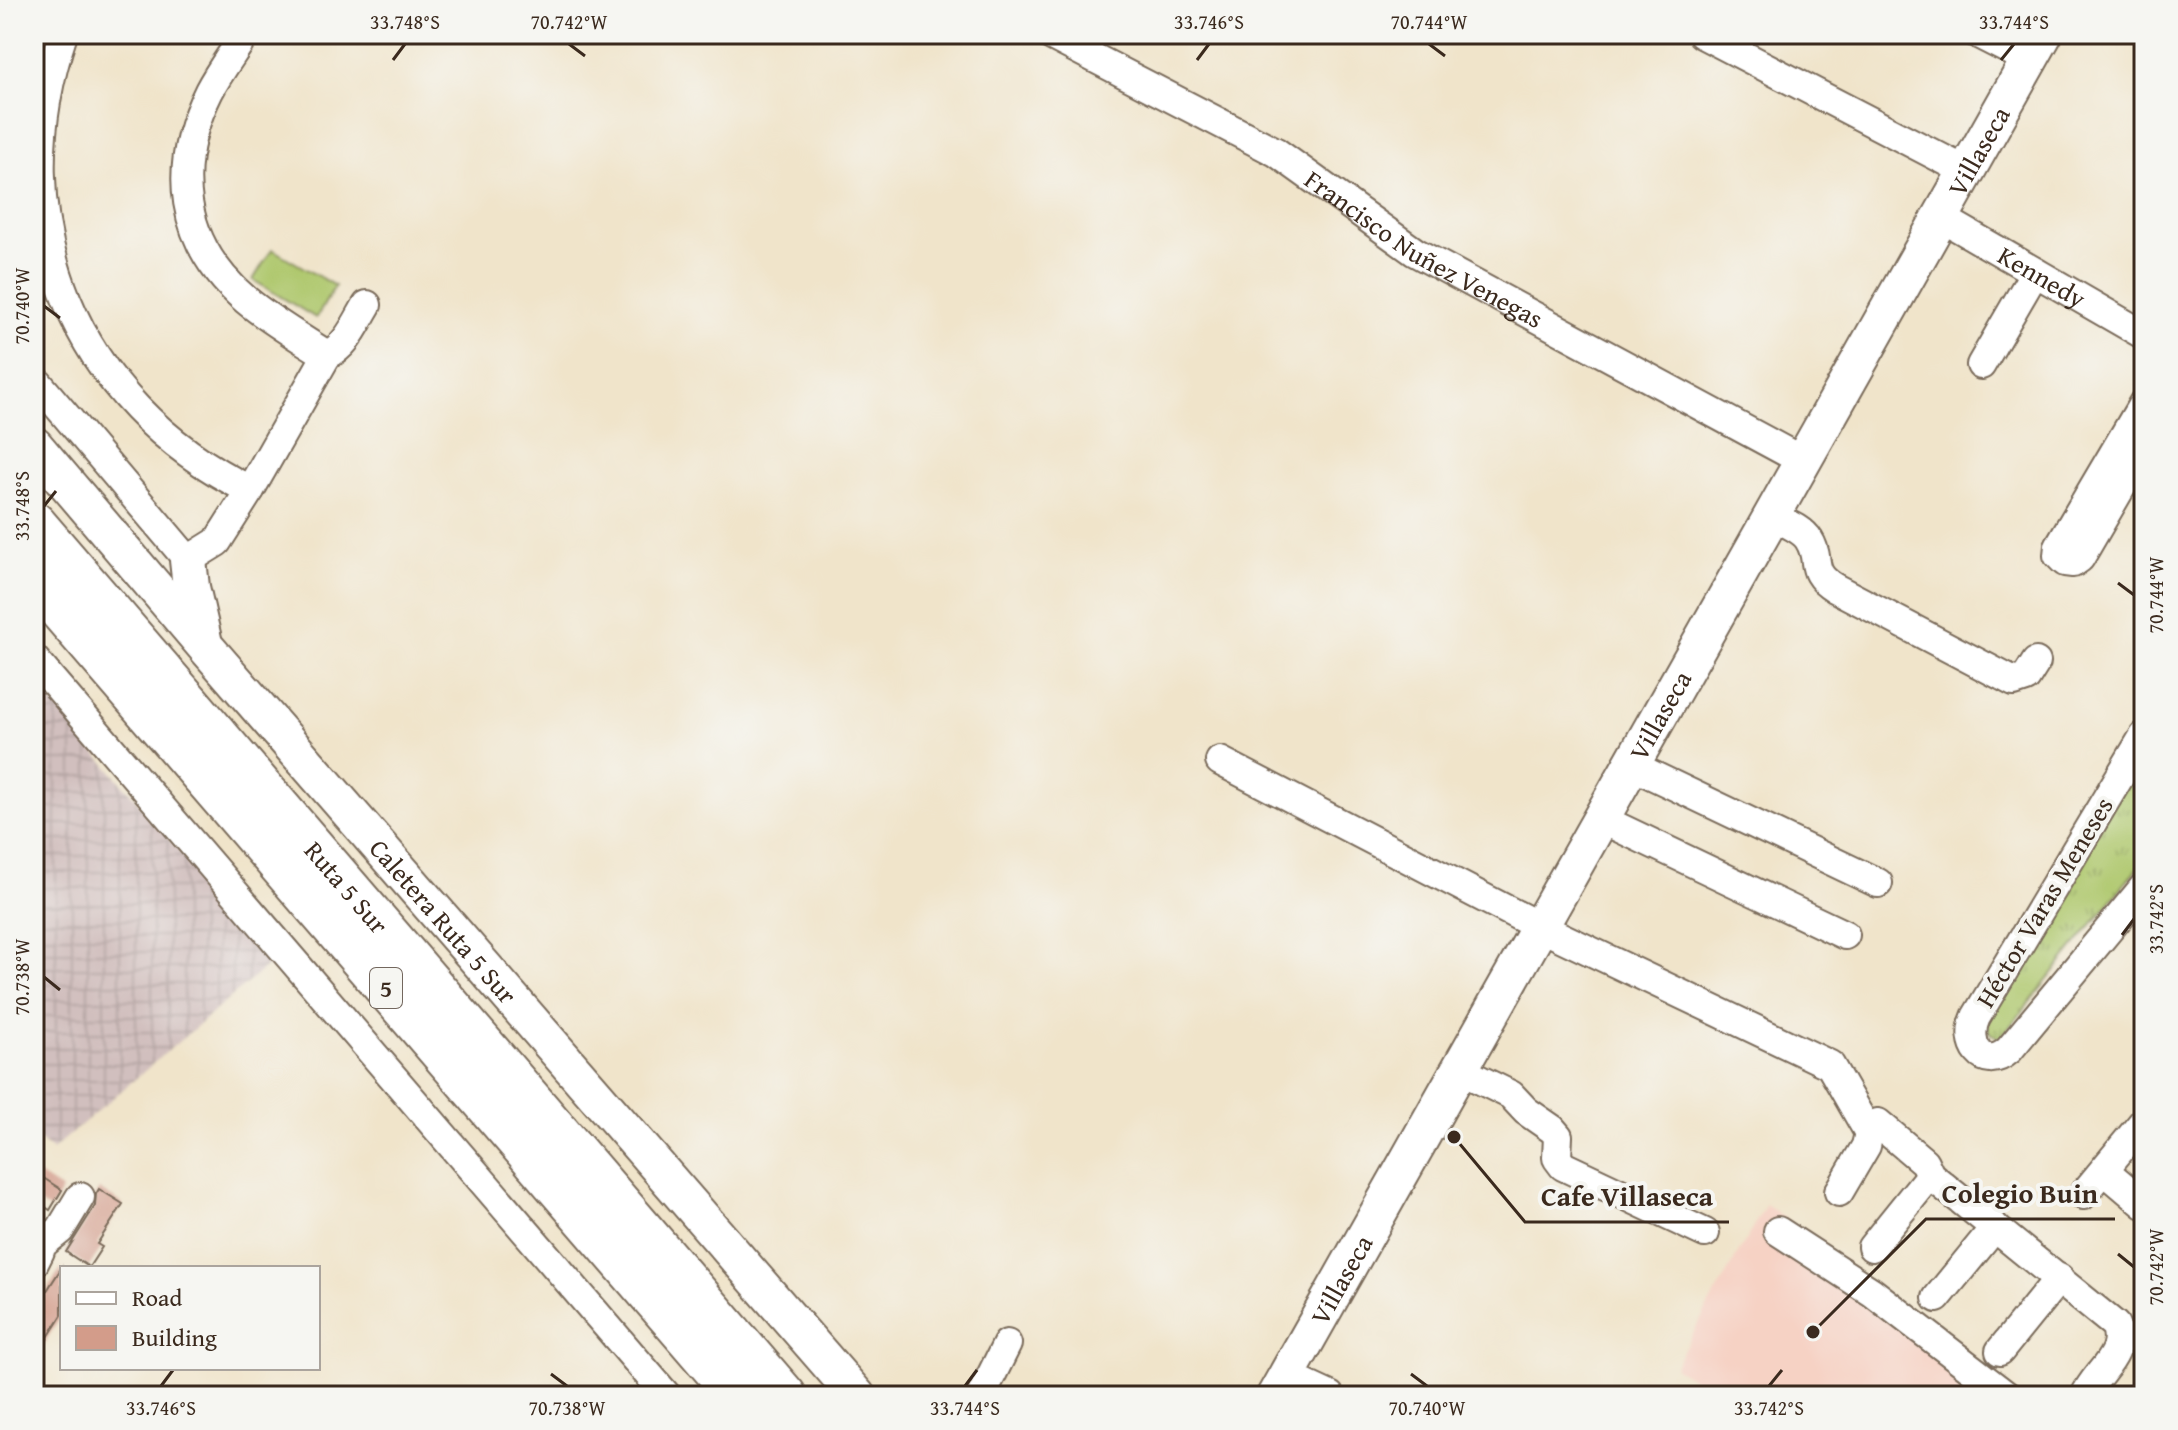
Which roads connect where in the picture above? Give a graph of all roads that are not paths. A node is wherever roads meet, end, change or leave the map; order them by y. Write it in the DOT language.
graph roads {
  1 [pos="241,34"];
  2 [pos="1048,34"];
  3 [pos="1702,34"];
  4 [pos="1978,34"];
  5 [pos="2036,47"];
  6 [pos="51,52"];
  7 [pos="1966,171"];
  8 [pos="1940,217"];
  9 [pos="36,218"];
  10 [pos="2035,272"];
  11 [pos="367,305"];
  12 [pos="2144,335"];
  13 [pos="327,355"];
  14 [pos="1981,365"];
  15 [pos="34,378"];
  16 [pos="2144,402"];
  17 [pos="34,445"];
  18 [pos="2144,448"];
  19 [pos="1803,461"];
  20 [pos="250,490"];
  21 [pos="1772,516"];
  22 [pos="34,523"];
  23 [pos="188,560"];
  24 [pos="34,580"];
  25 [pos="204,645"];
  26 [pos="34,659"];
  27 [pos="2036,662"];
  28 [pos="2144,736"];
  29 [pos="1220,761"];
  30 [pos="1631,765"];
  31 [pos="1601,819"];
  32 [pos="1878,883"];
  33 [pos="2144,887"];
  34 [pos="1540,927"];
  35 [pos="1845,935"];
  36 [pos="1460,1070"];
  37 [pos="2144,1121"];
  38 [pos="1878,1123"];
  39 [pos="2104,1170"];
  40 [pos="1930,1175"];
  41 [pos="1839,1192"];
  42 [pos="2083,1195"];
  43 [pos="80,1197"];
  44 [pos="2144,1204"];
  45 [pos="1995,1227"];
  46 [pos="1778,1231"];
  47 [pos="1705,1233"];
  48 [pos="1872,1247"];
  49 [pos="36,1249"];
  50 [pos="2059,1278"];
  51 [pos="1937,1298"];
  52 [pos="1007,1344"];
  53 [pos="2000,1351"];
  54 [pos="1286,1389"];
  55 [pos="667,1396"];
  56 [pos="738,1396"];
  57 [pos="785,1396"];
  58 [pos="857,1396"];
  59 [pos="981,1396"];
  60 [pos="1330,1396"];
  61 [pos="2007,1396"];
  62 [pos="2085,1396"];
  1 -- 13 [label="street"];
  2 -- 19 [label="street, Francisco Nuñez Venegas"];
  3 -- 7 [label="street"];
  4 -- 5 [label="street"];
  5 -- 7 [label="main road, Villaseca"];
  6 -- 9 [label="street"];
  7 -- 8 [label="main road, Villaseca"];
  8 -- 10 [label="street, Kennedy"];
  8 -- 19 [label="main road, Villaseca"];
  9 -- 20 [label="street"];
  10 -- 12 [label="street, Kennedy"];
  10 -- 14 [label="street"];
  11 -- 13 [label="street"];
  13 -- 20 [label="street"];
  15 -- 23 [label="street"];
  16 -- 18 [label="street"];
  17 -- 25 [label="main road, Caletera Ruta 5 Sur"];
  19 -- 21 [label="main road, Villaseca"];
  20 -- 23 [label="street"];
  21 -- 27 [label="street"];
  21 -- 30 [label="main road, Villaseca"];
  22 -- 57 [label="highway, Ruta 5 Sur / 5"];
  23 -- 25 [label="main road"];
  24 -- 56 [label="highway, Ruta 5 Sur / 5"];
  25 -- 58 [label="main road, Caletera Ruta 5 Sur"];
  26 -- 55 [label="street"];
  28 -- 33 [label="street, Héctor Varas Meneses"];
  29 -- 34 [label="street"];
  30 -- 31 [label="main road, Villaseca"];
  30 -- 32 [label="street"];
  31 -- 34 [label="main road, Villaseca"];
  31 -- 35 [label="street"];
  34 -- 36 [label="main road, Villaseca"];
  34 -- 41 [label="street"];
  36 -- 47 [label="street"];
  36 -- 54 [label="main road, Villaseca"];
  37 -- 39 [label="street"];
  38 -- 40 [label="street"];
  39 -- 42 [label="street"];
  39 -- 44 [label="street"];
  40 -- 45 [label="street"];
  40 -- 48 [label="street"];
  43 -- 49 [label="street"];
  45 -- 50 [label="street"];
  45 -- 51 [label="street"];
  46 -- 61 [label="street"];
  50 -- 53 [label="street"];
  50 -- 62 [label="street"];
  52 -- 59 [label="street"];
  54 -- 60 [label="street"];
}
